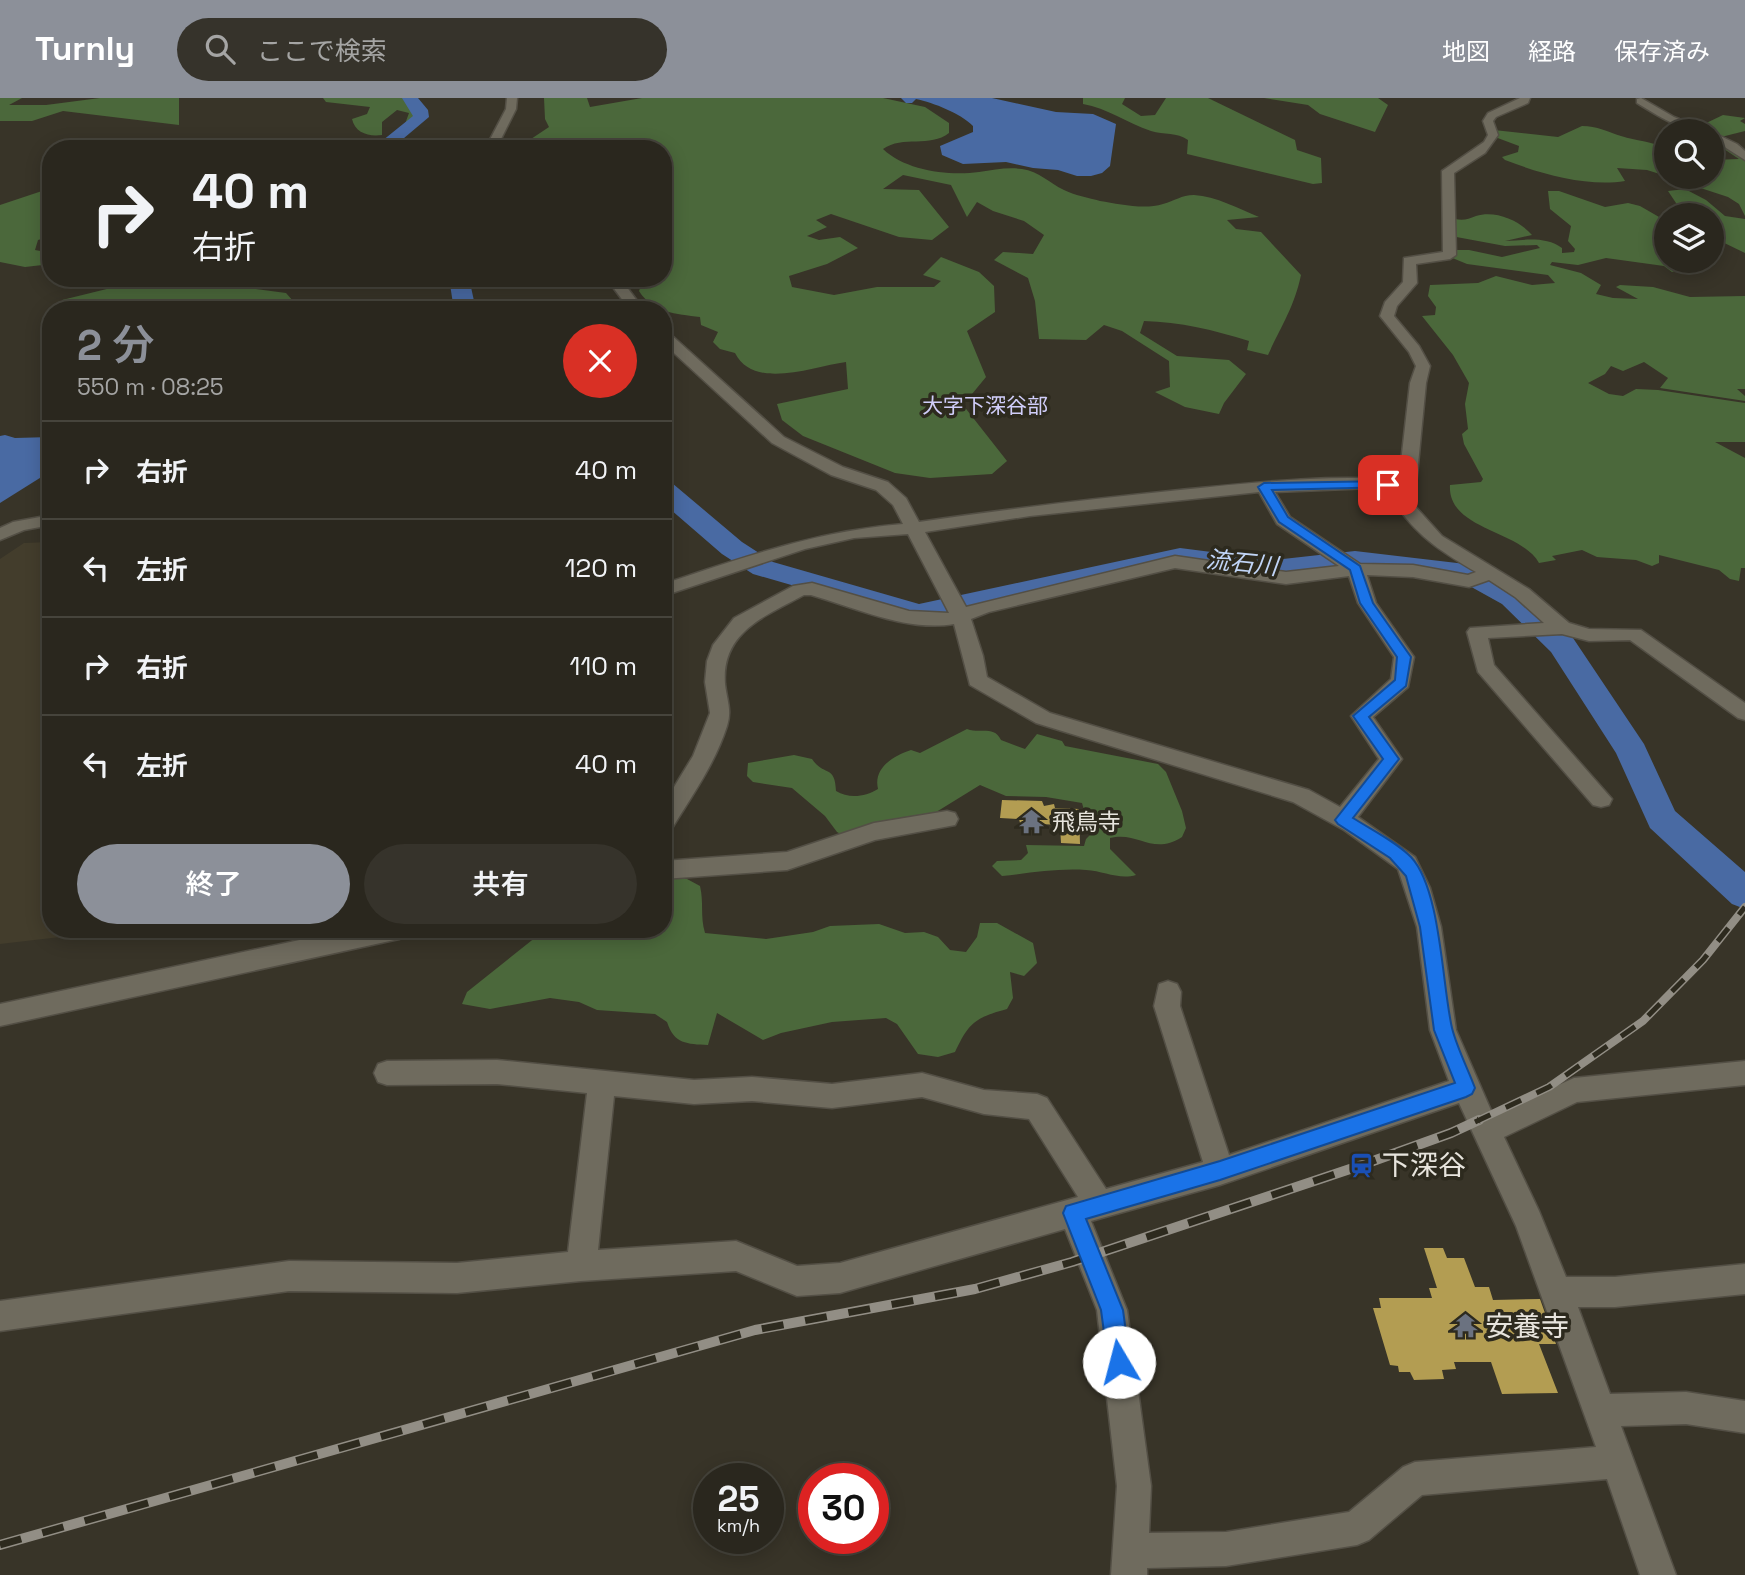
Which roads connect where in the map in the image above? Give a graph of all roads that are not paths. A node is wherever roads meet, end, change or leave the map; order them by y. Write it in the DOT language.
graph roads {
  1 [pos="512,98"];
  2 [pos="1525,98"];
  3 [pos="1641,101"];
  4 [pos="1668,119"];
  5 [pos="495,140"];
  6 [pos="1724,141"];
  7 [pos="1745,157"];
  8 [pos="672,343"];
  9 [pos="1406,486"];
  10 [pos="1264,487"];
  11 [pos="42,522"];
  12 [pos="913,528"];
  13 [pos="0,535"];
  14 [pos="1348,563"];
  15 [pos="1489,574"];
  16 [pos="672,587"];
  17 [pos="956,608"];
  18 [pos="1562,628"];
  19 [pos="1745,713"];
  20 [pos="1601,799"];
  21 [pos="672,808"];
  22 [pos="947,820"];
  23 [pos="1343,820"];
  24 [pos="672,869"];
  25 [pos="357,938"];
  26 [pos="1168,992"];
  27 [pos="0,1015"];
  28 [pos="387,1073"];
  29 [pos="1745,1073"];
  30 [pos="602,1082"];
  31 [pos="1466,1088"];
  32 [pos="1488,1130"];
  33 [pos="1220,1171"];
  34 [pos="1086,1209"];
  35 [pos="581,1266"];
  36 [pos="1745,1279"];
  37 [pos="1557,1292"];
  38 [pos="0,1316"];
  39 [pos="1598,1411"];
  40 [pos="1745,1418"];
  41 [pos="1616,1462"];
  42 [pos="1131,1563"];
  43 [pos="1658,1575"];
  1 -- 5 [label="street"];
  2 -- 9 [label="street"];
  3 -- 4 [label="street"];
  6 -- 7 [label="street"];
  8 -- 12 [label="street"];
  9 -- 10 [label="street"];
  9 -- 15 [label="street"];
  10 -- 12 [label="street"];
  10 -- 14 [label="street"];
  11 -- 13 [label="street"];
  12 -- 16 [label="street"];
  12 -- 17 [label="street"];
  14 -- 15 [label="street"];
  14 -- 17 [label="street"];
  14 -- 23 [label="street"];
  15 -- 18 [label="street"];
  17 -- 21 [label="street"];
  17 -- 23 [label="street"];
  18 -- 19 [label="street"];
  18 -- 20 [label="street"];
  22 -- 24 [label="street"];
  23 -- 31 [label="street"];
  25 -- 27 [label="street"];
  26 -- 33 [label="street"];
  28 -- 30 [label="street"];
  29 -- 32 [label="street"];
  30 -- 34 [label="street"];
  30 -- 35 [label="street"];
  31 -- 32 [label="street"];
  31 -- 33 [label="street"];
  32 -- 37 [label="street"];
  33 -- 34 [label="street"];
  34 -- 35 [label="street"];
  34 -- 42 [label="street"];
  35 -- 38 [label="street"];
  36 -- 37 [label="street"];
  37 -- 39 [label="street"];
  39 -- 40 [label="street"];
  39 -- 41 [label="street"];
  41 -- 42 [label="street"];
  41 -- 43 [label="street"];
}
